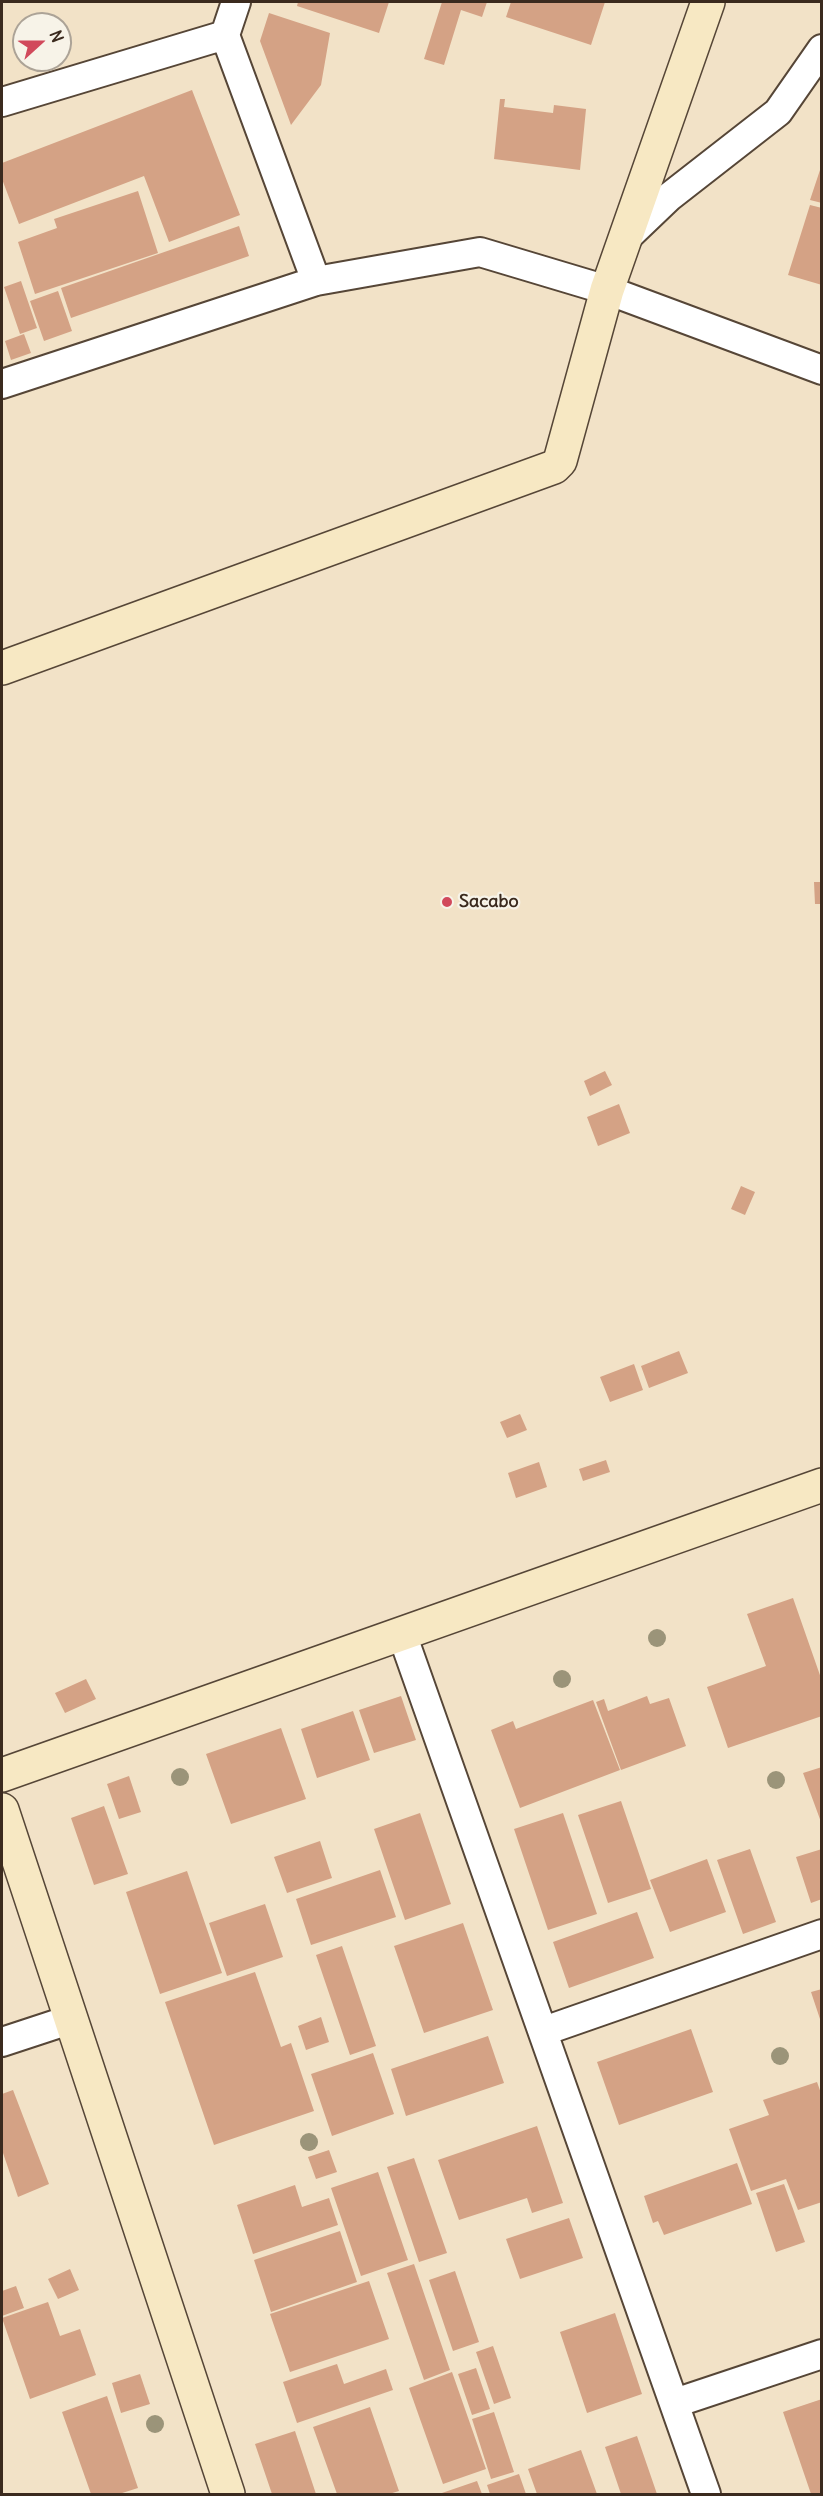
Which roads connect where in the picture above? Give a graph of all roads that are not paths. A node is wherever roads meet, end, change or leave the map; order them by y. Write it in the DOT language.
graph roads {
  1 [pos="237,2"];
  2 [pos="708,2"];
  3 [pos="225,35"];
  4 [pos="822,49"];
  5 [pos="2,102"];
  6 [pos="624,240"];
  7 [pos="316,281"];
  8 [pos="607,290"];
  9 [pos="822,370"];
  10 [pos="2,384"];
  11 [pos="2,668"];
  12 [pos="822,1485"];
  13 [pos="402,1634"];
  14 [pos="2,1775"];
  15 [pos="2,1810"];
  16 [pos="822,1934"];
  17 [pos="72,2019"];
  18 [pos="544,2031"];
  19 [pos="2,2042"];
  20 [pos="822,2354"];
  21 [pos="675,2403"];
  22 [pos="228,2494"];
  23 [pos="706,2494"];
  1 -- 3 [label="street"];
  2 -- 6 [label="street"];
  3 -- 5 [label="street"];
  3 -- 7 [label="street"];
  4 -- 6 [label="street"];
  6 -- 8 [label="street"];
  7 -- 8 [label="street"];
  7 -- 10 [label="street"];
  8 -- 9 [label="street"];
  8 -- 11 [label="street"];
  12 -- 13 [label="street"];
  13 -- 14 [label="street"];
  13 -- 18 [label="street"];
  15 -- 17 [label="street"];
  16 -- 18 [label="street"];
  17 -- 19 [label="street"];
  17 -- 22 [label="street"];
  18 -- 21 [label="street"];
  20 -- 21 [label="street"];
  21 -- 23 [label="street"];
}
